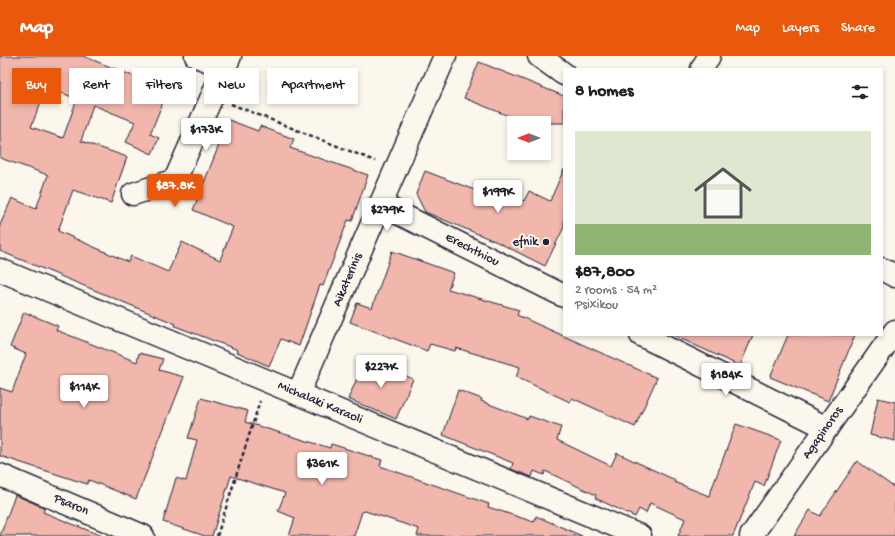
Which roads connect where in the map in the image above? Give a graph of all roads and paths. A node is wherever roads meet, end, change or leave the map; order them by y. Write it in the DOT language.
graph roads {
  1 [pos="196,56"];
  2 [pos="445,56"];
  3 [pos="539,56"];
  4 [pos="709,56"];
  5 [pos="227,62"];
  6 [pos="703,68"];
  7 [pos="563,73"];
  8 [pos="209,104"];
  9 [pos="230,104"];
  10 [pos="396,169"];
  11 [pos="133,194"];
  12 [pos="380,204"];
  13 [pos="0,270"];
  14 [pos="883,270"];
  15 [pos="895,276"];
  16 [pos="563,296"];
  17 [pos="895,331"];
  18 [pos="643,336"];
  19 [pos="266,381"];
  20 [pos="298,394"];
  21 [pos="827,428"];
  22 [pos="0,475"];
  23 [pos="143,536"];
  24 [pos="217,536"];
  25 [pos="640,536"];
  26 [pos="752,536"];
  1 -- 5 [label="street"];
  2 -- 10 [label="street, Aikaterinis"];
  3 -- 7 [label="street"];
  4 -- 6 [label="street"];
  8 -- 11 [label="street"];
  9 -- 10 [label="path"];
  10 -- 12 [label="street, Aikaterinis"];
  12 -- 16 [label="street, Erechthiou"];
  12 -- 20 [label="street, Aikaterinis"];
  13 -- 19 [label="street, Michalaki Karaoli"];
  14 -- 15 [label="street"];
  17 -- 21 [label="street, Agapinoros"];
  18 -- 21 [label="street"];
  19 -- 20 [label="street, Michalaki Karaoli"];
  19 -- 24 [label="path"];
  20 -- 25 [label="street, Michalaki Karaoli"];
  21 -- 26 [label="street, Agapinoros"];
  22 -- 23 [label="street, Psaron"];
}
